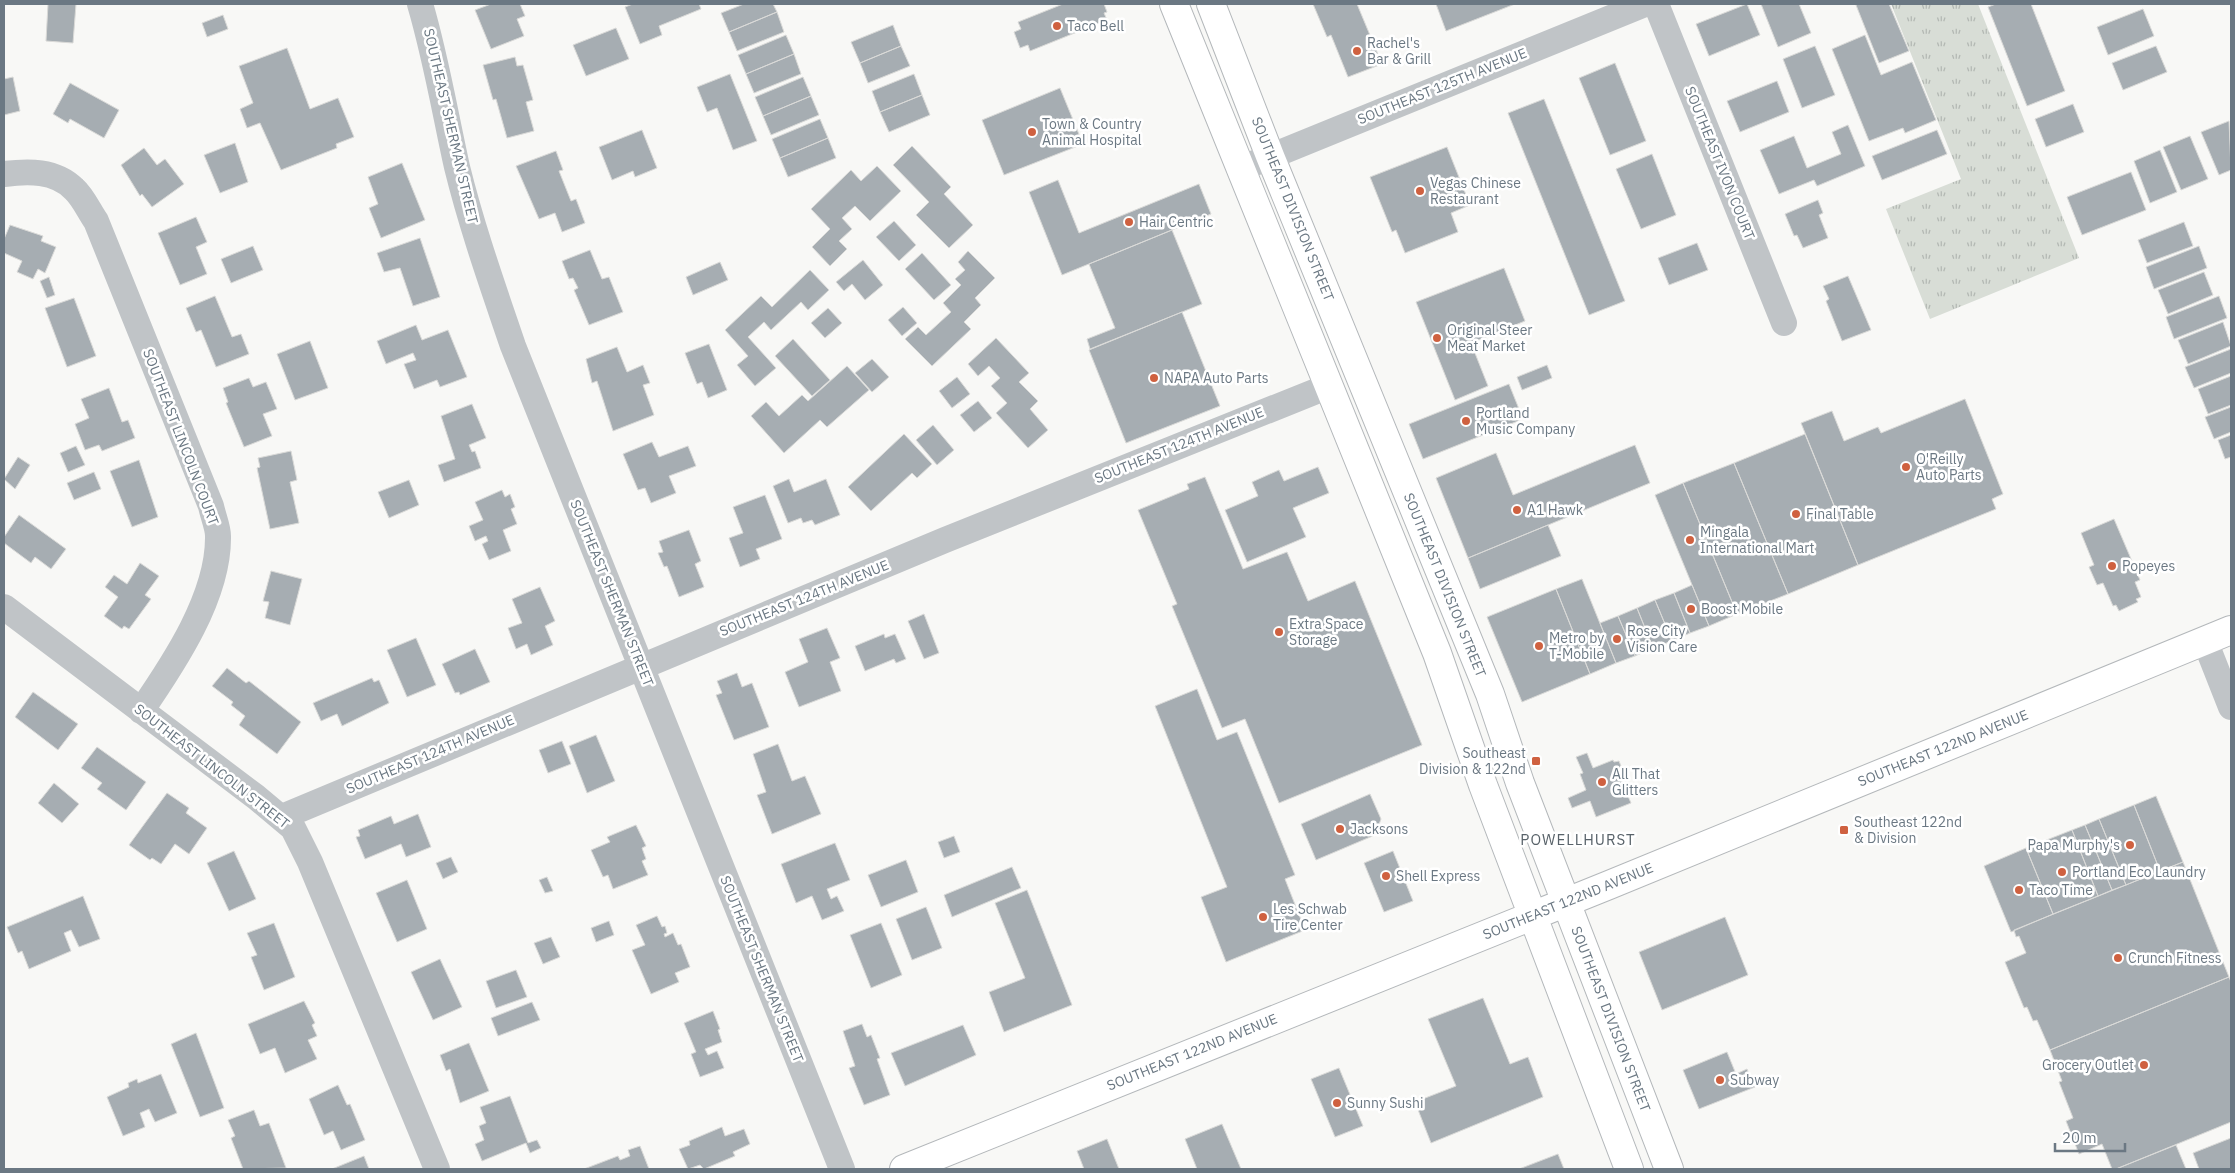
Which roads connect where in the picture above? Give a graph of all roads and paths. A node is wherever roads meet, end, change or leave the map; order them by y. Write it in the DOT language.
graph roads {
  1 [pos="420,4"];
  2 [pos="1174,4"];
  3 [pos="1211,4"];
  4 [pos="1645,4"];
  5 [pos="1656,4"];
  6 [pos="1270,156"];
  7 [pos="1240,169"];
  8 [pos="4,174"];
  9 [pos="1784,323"];
  10 [pos="1329,386"];
  11 [pos="1375,412"];
  12 [pos="4,607"];
  13 [pos="2231,630"];
  14 [pos="2205,641"];
  15 [pos="641,665"];
  16 [pos="2231,707"];
  17 [pos="142,711"];
  18 [pos="282,817"];
  19 [pos="1566,902"];
  20 [pos="1534,914"];
  21 [pos="437,1169"];
  22 [pos="842,1169"];
  23 [pos="904,1169"];
  24 [pos="1629,1169"];
  25 [pos="1669,1169"];
  1 -- 15 [label="street, SOUTHEAST SHERMAN STREET"];
  2 -- 7 [label="main road"];
  3 -- 6 [label="main road, SOUTHEAST DIVISION STREET"];
  4 -- 6 [label="street, SOUTHEAST 125TH AVENUE"];
  5 -- 9 [label="street, SOUTHEAST IVON COURT"];
  6 -- 7 [label="street, SOUTHEAST 125TH AVENUE"];
  6 -- 11 [label="main road, SOUTHEAST DIVISION STREET"];
  7 -- 10 [label="main road"];
  8 -- 17 [label="street, SOUTHEAST LINCOLN COURT"];
  10 -- 11 [label="main road"];
  10 -- 15 [label="street, SOUTHEAST 124TH AVENUE"];
  10 -- 20 [label="main road"];
  11 -- 19 [label="main road, SOUTHEAST DIVISION STREET"];
  12 -- 17 [label="street, SOUTHEAST LINCOLN STREET"];
  13 -- 14 [label="main road, SOUTHEAST 122ND AVENUE"];
  14 -- 16 [label="street"];
  14 -- 19 [label="main road, SOUTHEAST 122ND AVENUE"];
  15 -- 18 [label="street, SOUTHEAST 124TH AVENUE"];
  15 -- 22 [label="street, SOUTHEAST SHERMAN STREET"];
  17 -- 18 [label="street, SOUTHEAST LINCOLN STREET"];
  18 -- 21 [label="street, SOUTHEAST LINCOLN STREET"];
  19 -- 20 [label="main road, SOUTHEAST 122ND AVENUE"];
  19 -- 25 [label="main road, SOUTHEAST DIVISION STREET"];
  20 -- 23 [label="main road, SOUTHEAST 122ND AVENUE"];
  20 -- 24 [label="main road"];
}
